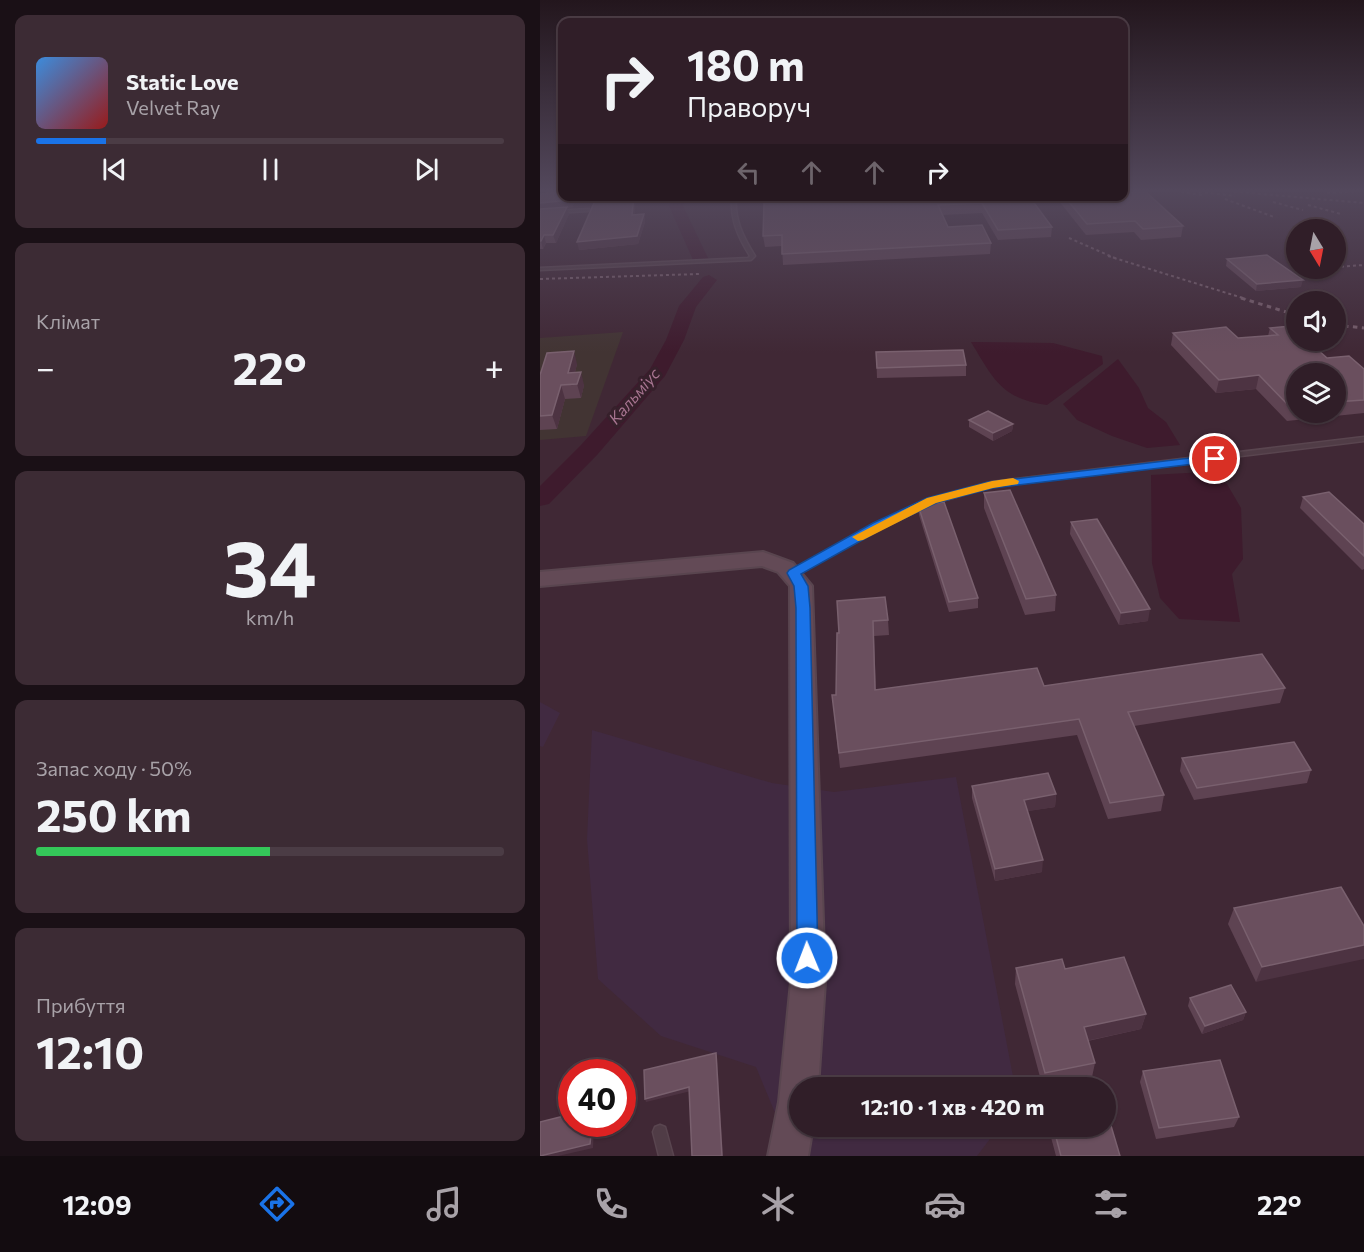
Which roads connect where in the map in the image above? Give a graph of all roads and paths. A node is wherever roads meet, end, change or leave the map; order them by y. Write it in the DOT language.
graph roads {
  1 [pos="747,245"];
  2 [pos="540,269"];
  3 [pos="1364,439"];
  4 [pos="794,573"];
  5 [pos="547,579"];
  6 [pos="660,1132"];
  7 [pos="666,1156"];
  8 [pos="788,1156"];
  1 -- 2 [label="lane"];
  3 -- 4 [label="lane"];
  4 -- 5 [label="street"];
  4 -- 8 [label="street"];
  6 -- 7 [label="lane"];
}
